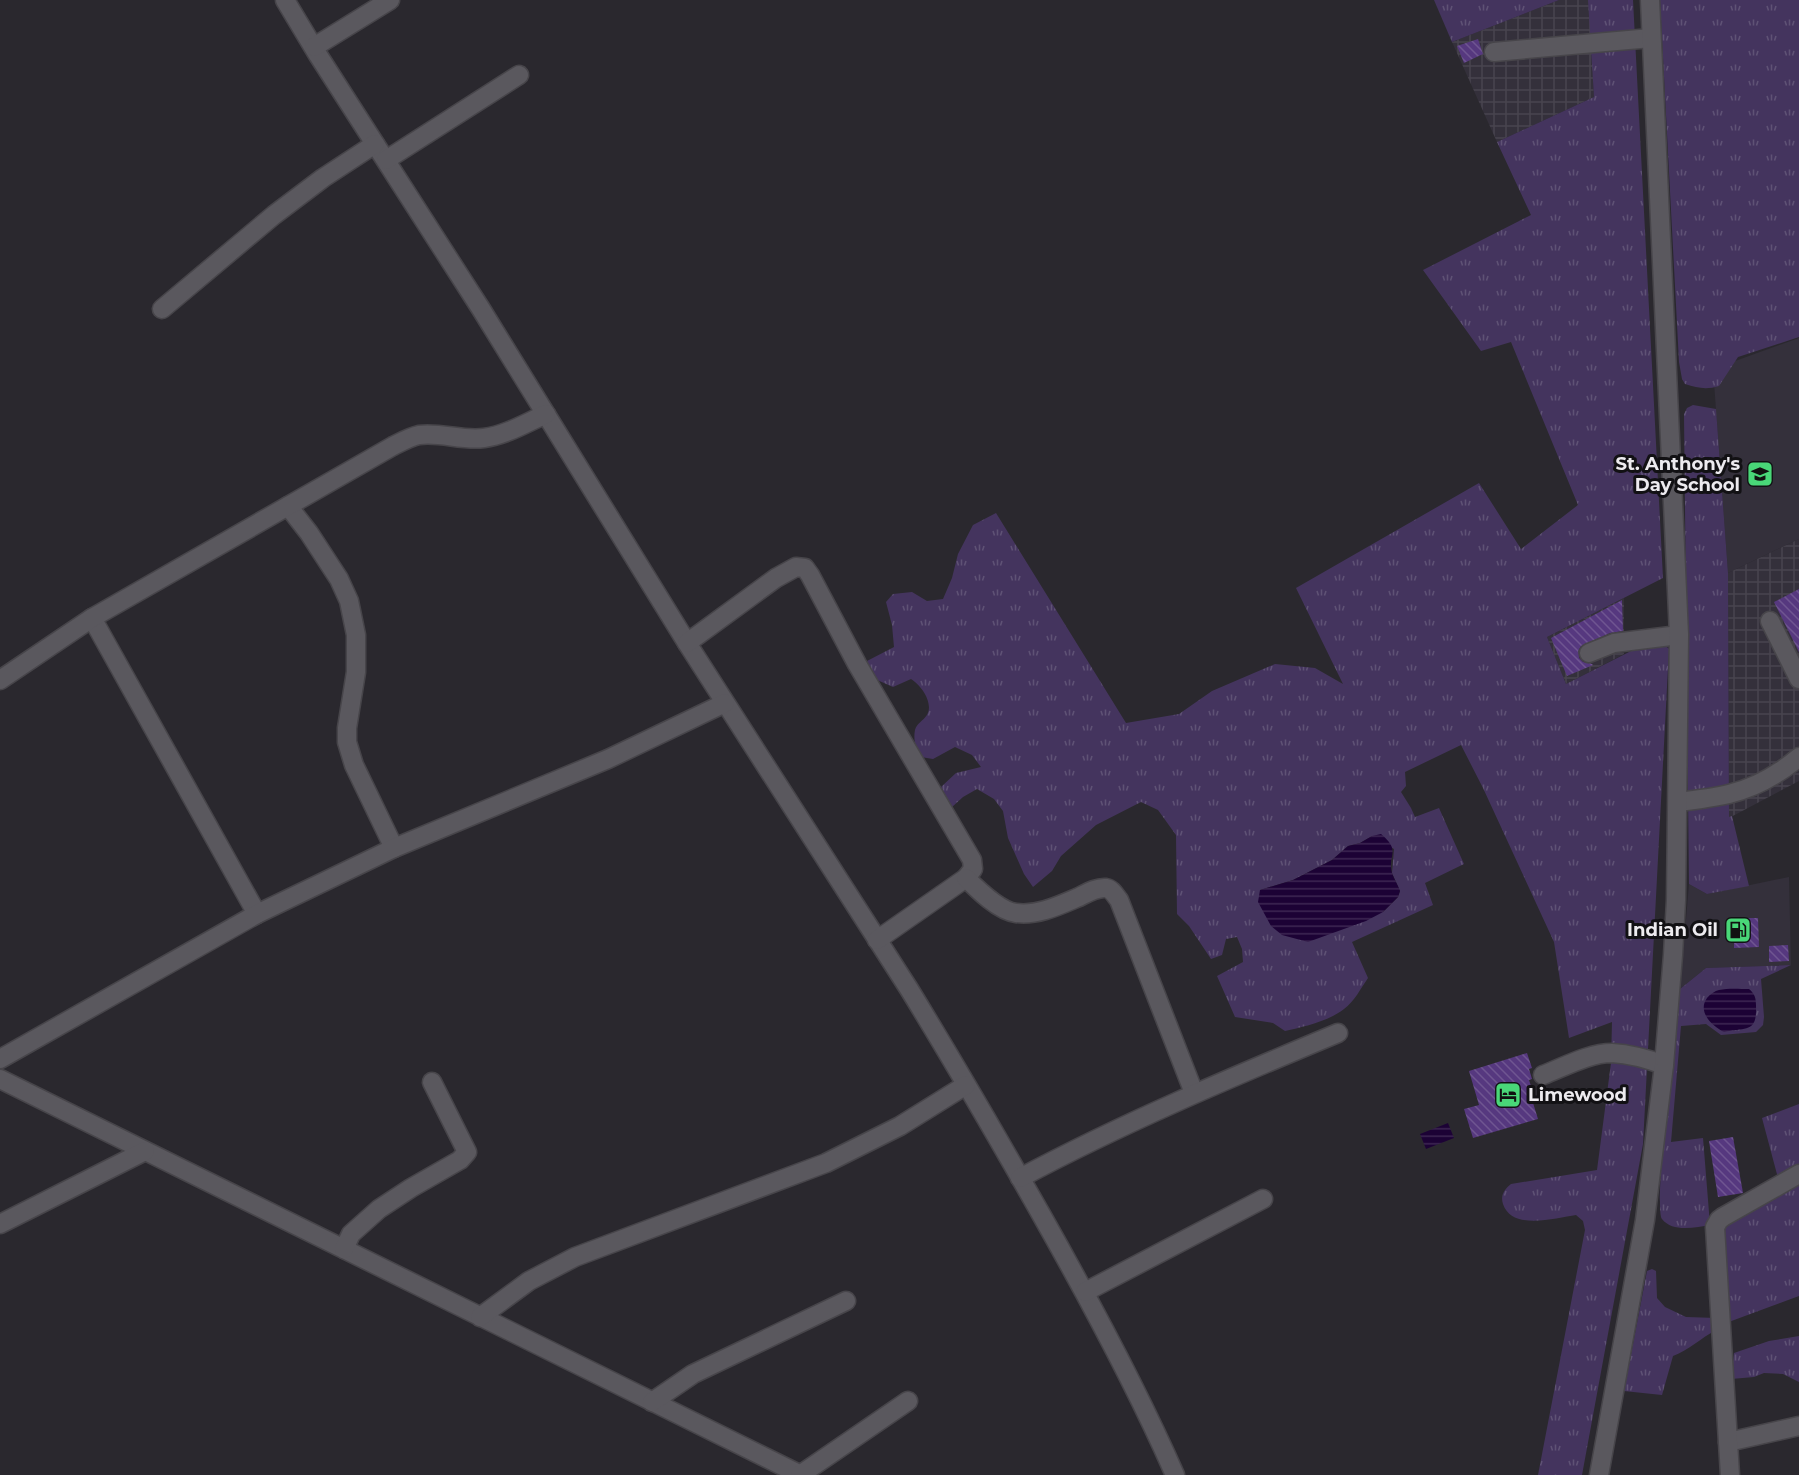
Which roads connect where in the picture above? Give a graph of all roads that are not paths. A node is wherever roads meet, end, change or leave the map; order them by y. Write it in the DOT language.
graph roads {
  1 [pos="285,0"];
  2 [pos="390,0"];
  3 [pos="1650,0"];
  4 [pos="1645,38"];
  5 [pos="314,47"];
  6 [pos="1494,52"];
  7 [pos="519,75"];
  8 [pos="375,144"];
  9 [pos="386,160"];
  10 [pos="162,309"];
  11 [pos="546,414"];
  12 [pos="288,506"];
  13 [pos="92,618"];
  14 [pos="1770,621"];
  15 [pos="1679,635"];
  16 [pos="687,643"];
  17 [pos="1589,653"];
  18 [pos="1799,679"];
  19 [pos="0,680"];
  20 [pos="725,703"];
  21 [pos="1799,758"];
  22 [pos="1684,802"];
  23 [pos="394,848"];
  24 [pos="966,878"];
  25 [pos="258,914"];
  26 [pos="878,940"];
  27 [pos="1338,1033"];
  28 [pos="0,1059"];
  29 [pos="1656,1062"];
  30 [pos="1543,1075"];
  31 [pos="0,1080"];
  32 [pos="432,1082"];
  33 [pos="966,1085"];
  34 [pos="1194,1093"];
  35 [pos="145,1151"];
  36 [pos="1799,1174"];
  37 [pos="1020,1178"];
  38 [pos="1263,1199"];
  39 [pos="0,1224"];
  40 [pos="344,1249"];
  41 [pos="1085,1292"];
  42 [pos="846,1301"];
  43 [pos="480,1317"];
  44 [pos="908,1401"];
  45 [pos="652,1402"];
  46 [pos="1799,1426"];
  47 [pos="1728,1442"];
  48 [pos="800,1475"];
  49 [pos="1175,1475"];
  50 [pos="1599,1475"];
  51 [pos="1730,1475"];
  1 -- 5 [label="street"];
  2 -- 5 [label="street"];
  3 -- 4 [label="street"];
  4 -- 6 [label="street"];
  4 -- 15 [label="street"];
  5 -- 8 [label="street"];
  7 -- 9 [label="street"];
  8 -- 9 [label="street"];
  8 -- 10 [label="street"];
  9 -- 11 [label="street"];
  11 -- 12 [label="street"];
  11 -- 16 [label="street"];
  12 -- 13 [label="street"];
  12 -- 23 [label="street"];
  13 -- 19 [label="street"];
  13 -- 25 [label="street"];
  14 -- 18 [label="street"];
  15 -- 17 [label="street"];
  15 -- 22 [label="street"];
  16 -- 20 [label="street"];
  16 -- 24 [label="street"];
  20 -- 23 [label="street"];
  20 -- 26 [label="street"];
  21 -- 22 [label="street"];
  22 -- 29 [label="street"];
  23 -- 25 [label="street"];
  24 -- 26 [label="street"];
  24 -- 34 [label="street"];
  25 -- 28 [label="street"];
  26 -- 33 [label="street"];
  27 -- 34 [label="street"];
  29 -- 30 [label="street"];
  29 -- 50 [label="street"];
  31 -- 35 [label="street"];
  32 -- 40 [label="street"];
  33 -- 37 [label="street"];
  33 -- 43 [label="street"];
  34 -- 37 [label="street"];
  35 -- 39 [label="street"];
  35 -- 40 [label="street"];
  36 -- 47 [label="street"];
  37 -- 41 [label="street"];
  38 -- 41 [label="street"];
  40 -- 43 [label="street"];
  41 -- 49 [label="street"];
  42 -- 45 [label="street"];
  43 -- 45 [label="street"];
  44 -- 48 [label="street"];
  45 -- 48 [label="street"];
  46 -- 47 [label="street"];
  47 -- 51 [label="street"];
}
